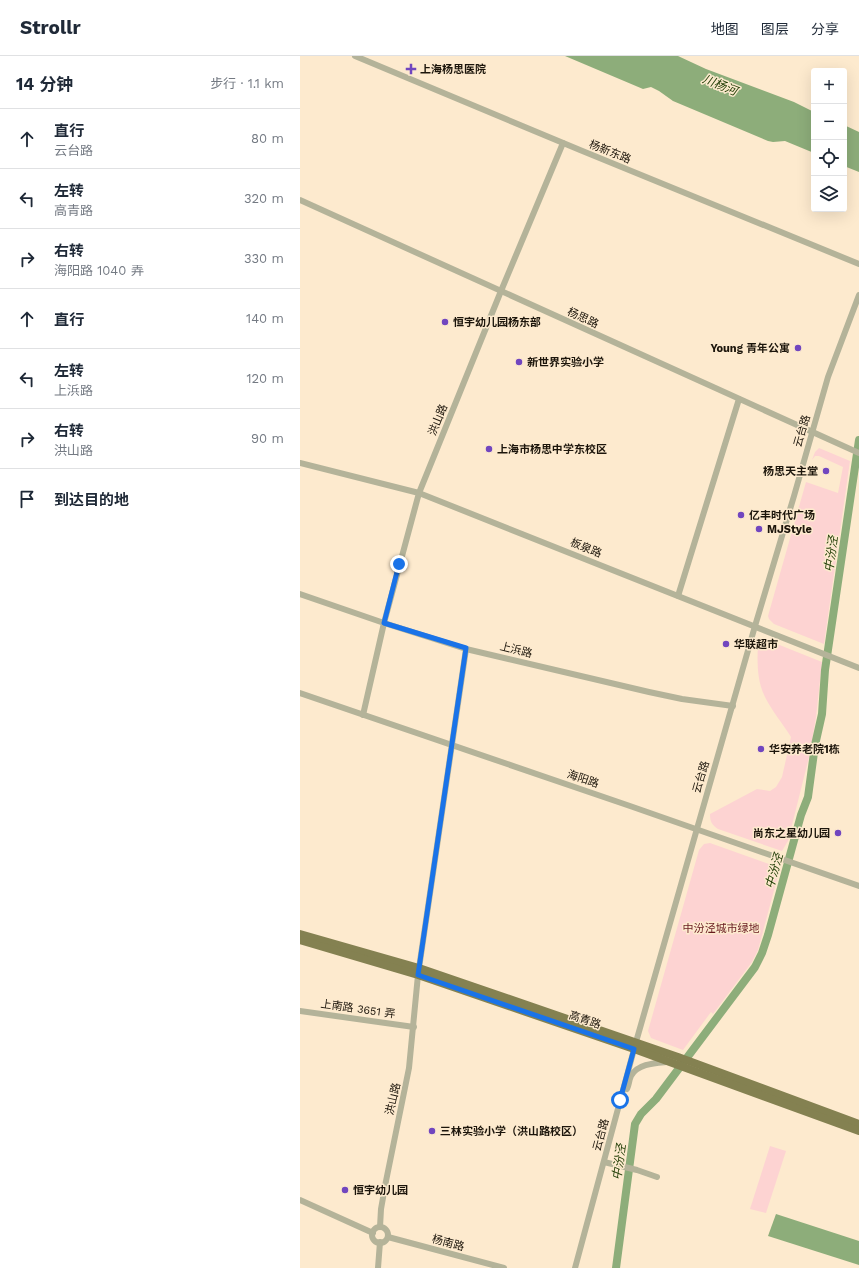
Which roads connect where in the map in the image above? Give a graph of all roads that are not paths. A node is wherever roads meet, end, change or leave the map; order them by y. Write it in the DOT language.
graph roads {
  1 [pos="355,56"];
  2 [pos="563,143"];
  3 [pos="300,200"];
  4 [pos="859,264"];
  5 [pos="501,291"];
  6 [pos="859,295"];
  7 [pos="739,398"];
  8 [pos="812,432"];
  9 [pos="859,453"];
  10 [pos="300,463"];
  11 [pos="419,493"];
  12 [pos="300,594"];
  13 [pos="678,596"];
  14 [pos="384,623"];
  15 [pos="755,626"];
  16 [pos="466,648"];
  17 [pos="859,668"];
  18 [pos="300,693"];
  19 [pos="733,706"];
  20 [pos="364,715"];
  21 [pos="451,744"];
  22 [pos="696,830"];
  23 [pos="859,886"];
  24 [pos="300,934"];
  25 [pos="300,940"];
  26 [pos="419,972"];
  27 [pos="300,1011"];
  28 [pos="414,1027"];
  29 [pos="635,1045"];
  30 [pos="674,1060"];
  31 [pos="693,1066"];
  32 [pos="620,1100"];
  33 [pos="859,1124"];
  34 [pos="859,1132"];
  35 [pos="604,1162"];
  36 [pos="657,1177"];
  37 [pos="300,1200"];
  38 [pos="380,1227"];
  39 [pos="373,1233"];
  40 [pos="388,1236"];
  41 [pos="380,1242"];
  42 [pos="378,1268"];
  43 [pos="504,1268"];
  44 [pos="575,1268"];
  1 -- 2 [label="street, 杨新东路"];
  2 -- 4 [label="street, 杨新东路"];
  2 -- 5 [label="street, 洪山路"];
  3 -- 5 [label="street, 杨思路"];
  5 -- 7 [label="street, 杨思路"];
  5 -- 11 [label="street, 洪山路"];
  6 -- 8 [label="street, 云台路"];
  7 -- 8 [label="street, 杨思路"];
  7 -- 13 [label="street"];
  8 -- 9 [label="street, 杨思路"];
  8 -- 15 [label="street, 云台路"];
  10 -- 11 [label="street, 板泉路"];
  11 -- 13 [label="street, 板泉路"];
  11 -- 14 [label="street, 洪山路"];
  12 -- 14 [label="street, 上浜路"];
  13 -- 15 [label="street, 板泉路"];
  14 -- 16 [label="street, 上浜路"];
  14 -- 20 [label="street, 洪山路"];
  15 -- 17 [label="street, 板泉路"];
  15 -- 19 [label="street, 云台路"];
  16 -- 19 [label="street, 上浜路"];
  16 -- 21 [label="street, 洪山路"];
  18 -- 20 [label="street, 海阳路"];
  19 -- 22 [label="street, 云台路"];
  20 -- 21 [label="street, 海阳路"];
  21 -- 22 [label="street, 海阳路"];
  21 -- 26 [label="street, 洪山路"];
  22 -- 23 [label="street, 海阳路"];
  22 -- 29 [label="street, 云台路"];
  24 -- 26 [label="main road, 高青路"];
  25 -- 26 [label="main road, 高青路"];
  26 -- 28 [label="street, 洪山路"];
  26 -- 29 [label="main road, 高青路"];
  27 -- 28 [label="street, 上南路 3651 弄"];
  28 -- 38 [label="street, 洪山路"];
  29 -- 30 [label="main road, 高青路"];
  29 -- 32 [label="street, 云台路"];
  30 -- 31 [label="main road, 高青路"];
  30 -- 32 [label="street"];
  31 -- 33 [label="main road, 高青路"];
  31 -- 34 [label="main road, 高青路"];
  32 -- 35 [label="street, 云台路"];
  35 -- 36 [label="street"];
  35 -- 44 [label="street, 云台路"];
  37 -- 39 [label="street"];
  38 -- 39 [label="street"];
  38 -- 40 [label="street"];
  39 -- 41 [label="street"];
  40 -- 41 [label="street"];
  40 -- 43 [label="street, 杨南路"];
  41 -- 42 [label="street"];
}
